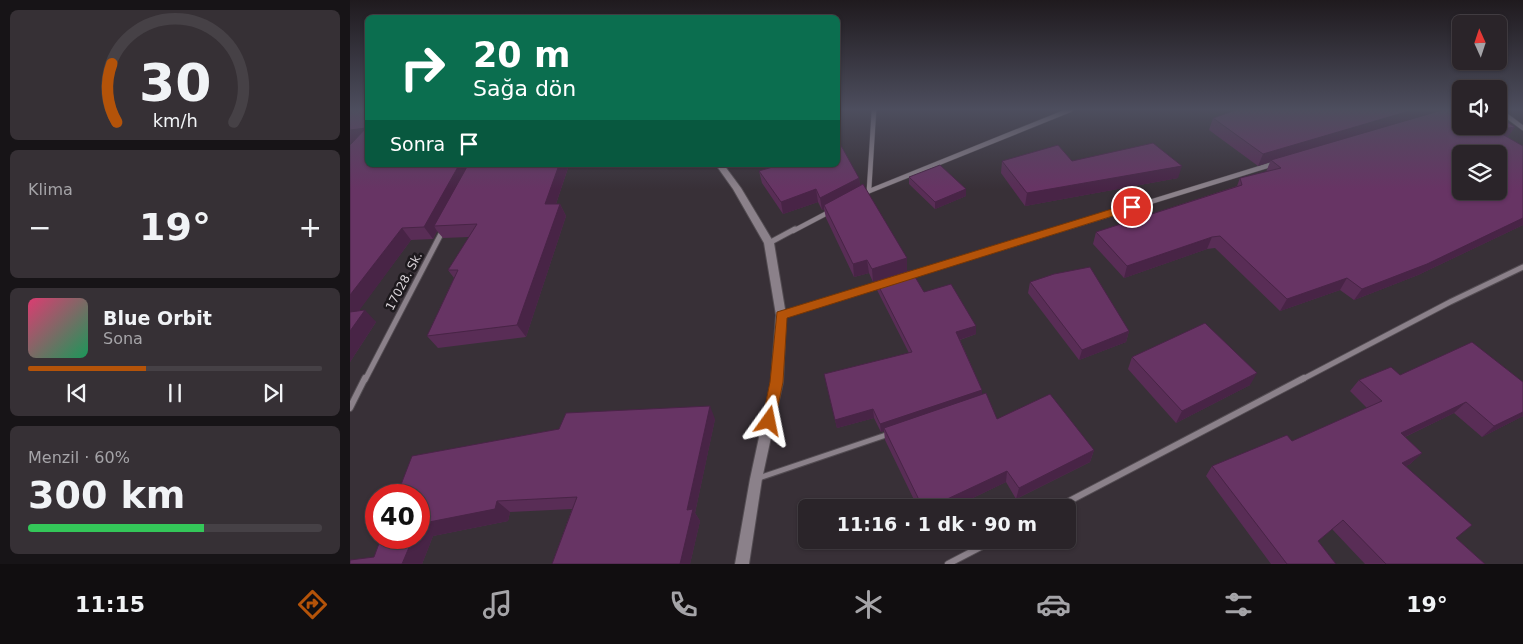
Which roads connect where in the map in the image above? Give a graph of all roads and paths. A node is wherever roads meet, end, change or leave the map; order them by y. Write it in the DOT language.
graph roads {
  1 [pos="872,136"];
  2 [pos="1002,136"];
  3 [pos="1280,162"];
  4 [pos="722,167"];
  5 [pos="868,190"];
  6 [pos="860,195"];
  7 [pos="836,208"];
  8 [pos="446,225"];
  9 [pos="770,243"];
  10 [pos="1523,268"];
  11 [pos="904,277"];
  12 [pos="885,283"];
  13 [pos="781,315"];
  14 [pos="350,408"];
  15 [pos="897,432"];
  16 [pos="756,479"];
  17 [pos="1073,499"];
  18 [pos="977,549"];
  19 [pos="742,564"];
  20 [pos="948,564"];
  1 -- 5 [label="street"];
  2 -- 5 [label="street"];
  3 -- 11 [label="street"];
  4 -- 9 [label="street"];
  5 -- 6 [label="street"];
  7 -- 9 [label="street"];
  8 -- 14 [label="street, 17028. Sk."];
  9 -- 13 [label="street"];
  10 -- 17 [label="street"];
  12 -- 13 [label="street"];
  13 -- 16 [label="street"];
  15 -- 16 [label="lane"];
  16 -- 19 [label="street"];
  18 -- 20 [label="street"];
}
